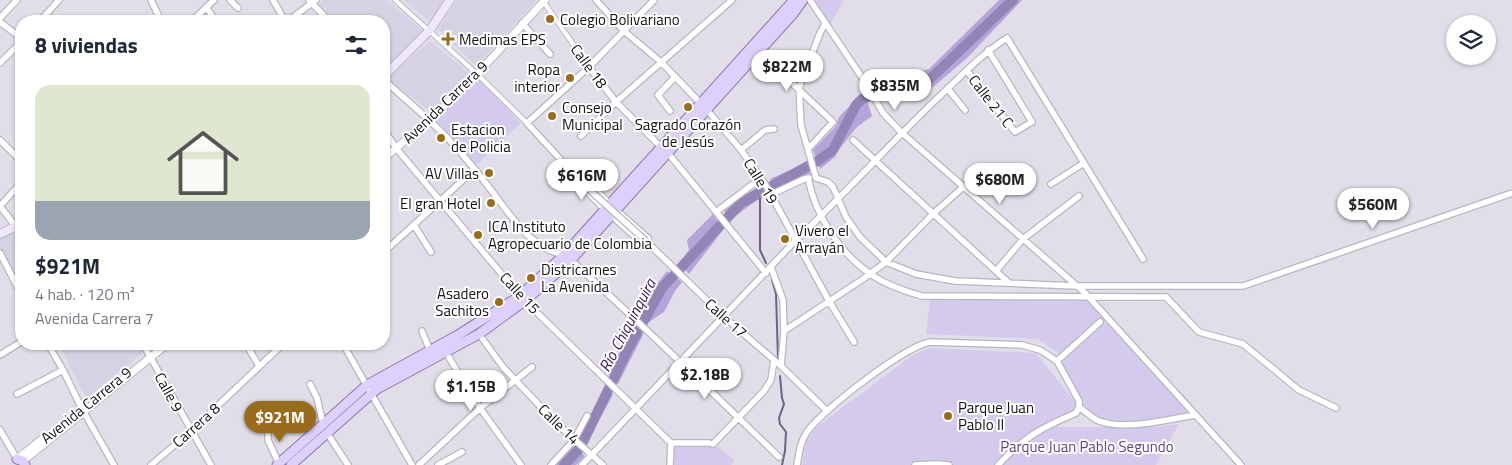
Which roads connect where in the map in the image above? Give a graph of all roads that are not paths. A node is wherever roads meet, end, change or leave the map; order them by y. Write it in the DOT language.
graph roads {
  1 [pos="17,0"];
  2 [pos="59,0"];
  3 [pos="152,0"];
  4 [pos="214,0"];
  5 [pos="230,0"];
  6 [pos="273,0"];
  7 [pos="395,0"];
  8 [pos="450,0"];
  9 [pos="543,0"];
  10 [pos="596,0"];
  11 [pos="654,0"];
  12 [pos="732,0"];
  13 [pos="794,0"];
  14 [pos="803,0"];
  15 [pos="810,0"];
  16 [pos="312,1"];
  17 [pos="206,7"];
  18 [pos="238,8"];
  19 [pos="45,15"];
  20 [pos="158,15"];
  21 [pos="198,15"];
  22 [pos="212,15"];
  23 [pos="281,15"];
  24 [pos="295,15"];
  25 [pos="324,15"];
  26 [pos="0,20"];
  27 [pos="522,23"];
  28 [pos="825,24"];
  29 [pos="430,30"];
  30 [pos="624,31"];
  31 [pos="15,33"];
  32 [pos="15,48"];
  33 [pos="988,50"];
  34 [pos="759,52"];
  35 [pos="550,54"];
  36 [pos="0,63"];
  37 [pos="662,63"];
  38 [pos="589,67"];
  39 [pos="390,70"];
  40 [pos="967,70"];
  41 [pos="476,74"];
  42 [pos="675,77"];
  43 [pos="390,85"];
  44 [pos="799,88"];
  45 [pos="948,88"];
  46 [pos="616,102"];
  47 [pos="704,107"];
  48 [pos="965,110"];
  49 [pos="670,111"];
  50 [pos="430,120"];
  51 [pos="528,124"];
  52 [pos="774,129"];
  53 [pos="901,132"];
  54 [pos="582,136"];
  55 [pos="390,139"];
  56 [pos="0,140"];
  57 [pos="853,140"];
  58 [pos="396,148"];
  59 [pos="808,149"];
  60 [pos="665,150"];
  61 [pos="742,150"];
  62 [pos="390,153"];
  63 [pos="15,155"];
  64 [pos="875,161"];
  65 [pos="1084,164"];
  66 [pos="475,169"];
  67 [pos="808,178"];
  68 [pos="816,178"];
  69 [pos="763,181"];
  70 [pos="582,182"];
  71 [pos="1051,184"];
  72 [pos="963,187"];
  73 [pos="15,190"];
  74 [pos="1512,193"];
  75 [pos="769,194"];
  76 [pos="1079,196"];
  77 [pos="838,200"];
  78 [pos="441,202"];
  79 [pos="0,206"];
  80 [pos="611,210"];
  81 [pos="718,214"];
  82 [pos="933,214"];
  83 [pos="821,217"];
  84 [pos="15,221"];
  85 [pos="414,225"];
  86 [pos="15,227"];
  87 [pos="0,234"];
  88 [pos="1023,239"];
  89 [pos="796,240"];
  90 [pos="647,242"];
  91 [pos="390,247"];
  92 [pos="431,252"];
  93 [pos="0,253"];
  94 [pos="567,258"];
  95 [pos="1143,259"];
  96 [pos="886,262"];
  97 [pos="771,267"];
  98 [pos="996,271"];
  99 [pos="766,273"];
  100 [pos="869,274"];
  101 [pos="15,282"];
  102 [pos="1010,283"];
  103 [pos="1076,286"];
  104 [pos="1087,296"];
  105 [pos="523,298"];
  106 [pos="830,301"];
  107 [pos="723,316"];
  108 [pos="1100,322"];
  109 [pos="784,330"];
  110 [pos="422,331"];
  111 [pos="480,334"];
  112 [pos="854,342"];
  113 [pos="15,346"];
  114 [pos="444,348"];
  115 [pos="51,350"];
  116 [pos="146,350"];
  117 [pos="155,350"];
  118 [pos="158,350"];
  119 [pos="250,350"];
  120 [pos="276,350"];
  121 [pos="347,350"];
  122 [pos="430,351"];
  123 [pos="0,355"];
  124 [pos="149,356"];
  125 [pos="774,360"];
  126 [pos="1057,361"];
  127 [pos="680,363"];
  128 [pos="259,366"];
  129 [pos="781,366"];
  130 [pos="532,367"];
  131 [pos="63,370"];
  132 [pos="515,380"];
  133 [pos="310,384"];
  134 [pos="367,385"];
  135 [pos="17,394"];
  136 [pos="372,394"];
  137 [pos="1080,407"];
  138 [pos="480,408"];
  139 [pos="636,408"];
  140 [pos="1336,408"];
  141 [pos="827,410"];
  142 [pos="82,411"];
  143 [pos="1196,415"];
  144 [pos="587,416"];
  145 [pos="739,418"];
  146 [pos="323,424"];
  147 [pos="268,425"];
  148 [pos="0,430"];
  149 [pos="191,431"];
  150 [pos="327,433"];
  151 [pos="576,441"];
  152 [pos="671,443"];
  153 [pos="462,452"];
  154 [pos="592,455"];
  155 [pos="779,457"];
  156 [pos="18,463"];
  157 [pos="278,464"];
  158 [pos="114,465"];
  159 [pos="151,465"];
  160 [pos="211,465"];
  161 [pos="291,465"];
  162 [pos="348,465"];
  163 [pos="412,465"];
  164 [pos="419,465"];
  165 [pos="438,465"];
  166 [pos="521,465"];
  167 [pos="551,465"];
  168 [pos="582,465"];
  169 [pos="603,465"];
  170 [pos="670,465"];
  171 [pos="797,465"];
  172 [pos="914,465"];
  173 [pos="949,465"];
  174 [pos="998,465"];
  175 [pos="1242,465"];
  1 -- 26 [label="street"];
  2 -- 19 [label="street"];
  3 -- 20 [label="street"];
  4 -- 17 [label="street"];
  5 -- 18 [label="street"];
  6 -- 23 [label="street"];
  7 -- 29 [label="street, Calle 17"];
  8 -- 29 [label="main road"];
  9 -- 27 [label="street, Avenida Carrera 9"];
  9 -- 38 [label="street, Calle 18"];
  10 -- 30 [label="street, Calle 19"];
  11 -- 30 [label="street"];
  12 -- 37 [label="street"];
  13 -- 47 [label="main road"];
  14 -- 34 [label="main road"];
  15 -- 28 [label="street"];
  16 -- 24 [label="street"];
  16 -- 25 [label="street"];
  17 -- 21 [label="street"];
  17 -- 22 [label="street"];
  26 -- 31 [label="street"];
  27 -- 35 [label="street"];
  27 -- 41 [label="street, Avenida Carrera 9"];
  28 -- 44 [label="street"];
  28 -- 53 [label="street"];
  29 -- 39 [label="main road"];
  29 -- 41 [label="street, Calle 17"];
  30 -- 37 [label="street, Calle 19"];
  30 -- 38 [label="street"];
  32 -- 36 [label="street"];
  33 -- 40 [label="street"];
  33 -- 40 [label="street, Calle 21 C"];
  33 -- 65 [label="street"];
  34 -- 44 [label="street"];
  34 -- 47 [label="main road"];
  37 -- 42 [label="street, Calle 19"];
  37 -- 46 [label="street"];
  38 -- 46 [label="street, Calle 18"];
  38 -- 51 [label="street"];
  40 -- 45 [label="street"];
  41 -- 50 [label="street, Avenida Carrera 9"];
  41 -- 51 [label="street, Calle 17"];
  42 -- 47 [label="street, Calle 19"];
  42 -- 49 [label="street"];
  43 -- 50 [label="street"];
  44 -- 59 [label="street"];
  44 -- 59 [label="street"];
  45 -- 48 [label="street"];
  45 -- 53 [label="street"];
  46 -- 54 [label="street"];
  46 -- 60 [label="street, Calle 18"];
  47 -- 60 [label="main road"];
  47 -- 61 [label="street, Calle 19"];
  50 -- 58 [label="street, Avenida Carrera 9"];
  50 -- 66 [label="street"];
  51 -- 70 [label="street, Calle 17"];
  52 -- 61 [label="street"];
  53 -- 64 [label="street"];
  53 -- 72 [label="street"];
  55 -- 58 [label="street, Calle 15"];
  56 -- 63 [label="street"];
  57 -- 64 [label="street"];
  58 -- 62 [label="street, Avenida Carrera 9"];
  58 -- 78 [label="street, Calle 15"];
  59 -- 68 [label="street"];
  60 -- 80 [label="main road"];
  60 -- 81 [label="street, Calle 18"];
  61 -- 69 [label="street, Calle 19"];
  64 -- 77 [label="street"];
  64 -- 82 [label="street"];
  65 -- 71 [label="street"];
  65 -- 95 [label="street"];
  66 -- 78 [label="street"];
  66 -- 94 [label="street"];
  67 -- 68 [label="street"];
  67 -- 75 [label="street"];
  67 -- 83 [label="street"];
  68 -- 77 [label="street"];
  69 -- 75 [label="street, Calle 19"];
  69 -- 81 [label="street"];
  70 -- 80 [label="street, Calle 17"];
  70 -- 90 [label="street, Calle 17, bridge"];
  72 -- 82 [label="street"];
  72 -- 88 [label="street"];
  73 -- 79 [label="street"];
  74 -- 103 [label="street"];
  75 -- 89 [label="street, Calle 19"];
  76 -- 88 [label="street"];
  77 -- 83 [label="street"];
  77 -- 96 [label="street"];
  78 -- 85 [label="street"];
  78 -- 105 [label="street, Calle 15"];
  79 -- 84 [label="street"];
  80 -- 90 [label="street, Calle 17"];
  80 -- 94 [label="main road"];
  81 -- 99 [label="street, Calle 18"];
  82 -- 96 [label="street"];
  82 -- 98 [label="street"];
  83 -- 89 [label="street"];
  83 -- 100 [label="street"];
  85 -- 91 [label="street"];
  85 -- 92 [label="street"];
  86 -- 87 [label="main road"];
  88 -- 98 [label="street"];
  88 -- 103 [label="street"];
  89 -- 97 [label="street"];
  89 -- 106 [label="street, Calle 19"];
  90 -- 107 [label="street, Calle 17"];
  93 -- 101 [label="street"];
  94 -- 105 [label="main road"];
  94 -- 127 [label="street"];
  96 -- 100 [label="street"];
  96 -- 102 [label="street"];
  97 -- 99 [label="street"];
  97 -- 109 [label="street"];
  98 -- 102 [label="street"];
  99 -- 107 [label="street"];
  100 -- 104 [label="street"];
  100 -- 106 [label="street"];
  102 -- 103 [label="street"];
  103 -- 104 [label="street"];
  104 -- 140 [label="street"];
  104 -- 143 [label="street"];
  105 -- 111 [label="main road"];
  105 -- 114 [label="main road"];
  105 -- 139 [label="street, Calle 15"];
  106 -- 109 [label="street"];
  106 -- 112 [label="street, Calle 19"];
  107 -- 125 [label="street, Calle 17"];
  107 -- 127 [label="street"];
  108 -- 126 [label="street"];
  109 -- 129 [label="street"];
  110 -- 122 [label="street"];
  111 -- 114 [label="main road"];
  111 -- 132 [label="street, Calle 14"];
  113 -- 123 [label="street"];
  114 -- 122 [label="main road"];
  114 -- 136 [label="main road"];
  114 -- 138 [label="street"];
  115 -- 131 [label="street"];
  116 -- 124 [label="street, Calle 9"];
  117 -- 124 [label="street, Avenida Carrera 9"];
  118 -- 124 [label="street, Avenida Carrera 9"];
  119 -- 128 [label="street"];
  120 -- 128 [label="street, Carrera 8"];
  121 -- 134 [label="street"];
  122 -- 134 [label="main road"];
  124 -- 142 [label="street, Avenida Carrera 9"];
  124 -- 149 [label="street, Calle 9"];
  125 -- 129 [label="street, Calle 17"];
  125 -- 145 [label="street"];
  126 -- 137 [label="street"];
  126 -- 141 [label="street"];
  127 -- 139 [label="street"];
  127 -- 145 [label="street"];
  128 -- 149 [label="street, Carrera 8"];
  129 -- 141 [label="street, Calle 17"];
  130 -- 132 [label="street"];
  131 -- 135 [label="street"];
  131 -- 142 [label="street"];
  132 -- 138 [label="street"];
  132 -- 151 [label="street, Calle 14"];
  133 -- 146 [label="street"];
  134 -- 136 [label="street"];
  134 -- 146 [label="main road"];
  136 -- 150 [label="main road"];
  136 -- 163 [label="street"];
  137 -- 143 [label="street"];
  137 -- 174 [label="street"];
  138 -- 164 [label="street"];
  138 -- 166 [label="street"];
  139 -- 152 [label="street, Calle 15"];
  139 -- 154 [label="street"];
  141 -- 171 [label="street"];
  142 -- 156 [label="street, Avenida Carrera 9"];
  142 -- 158 [label="street"];
  143 -- 175 [label="street"];
  144 -- 151 [label="street"];
  145 -- 152 [label="street"];
  145 -- 155 [label="street"];
  146 -- 157 [label="main road"];
  147 -- 157 [label="street"];
  148 -- 156 [label="street"];
  149 -- 159 [label="street, Carrera 8"];
  149 -- 160 [label="street, Calle 9"];
  150 -- 161 [label="main road"];
  150 -- 162 [label="street"];
  151 -- 154 [label="street, Calle 14"];
  151 -- 167 [label="street"];
  152 -- 170 [label="street"];
  153 -- 165 [label="street"];
  154 -- 168 [label="street"];
  154 -- 169 [label="street, Calle 14"];
  172 -- 173 [label="street"];
}
